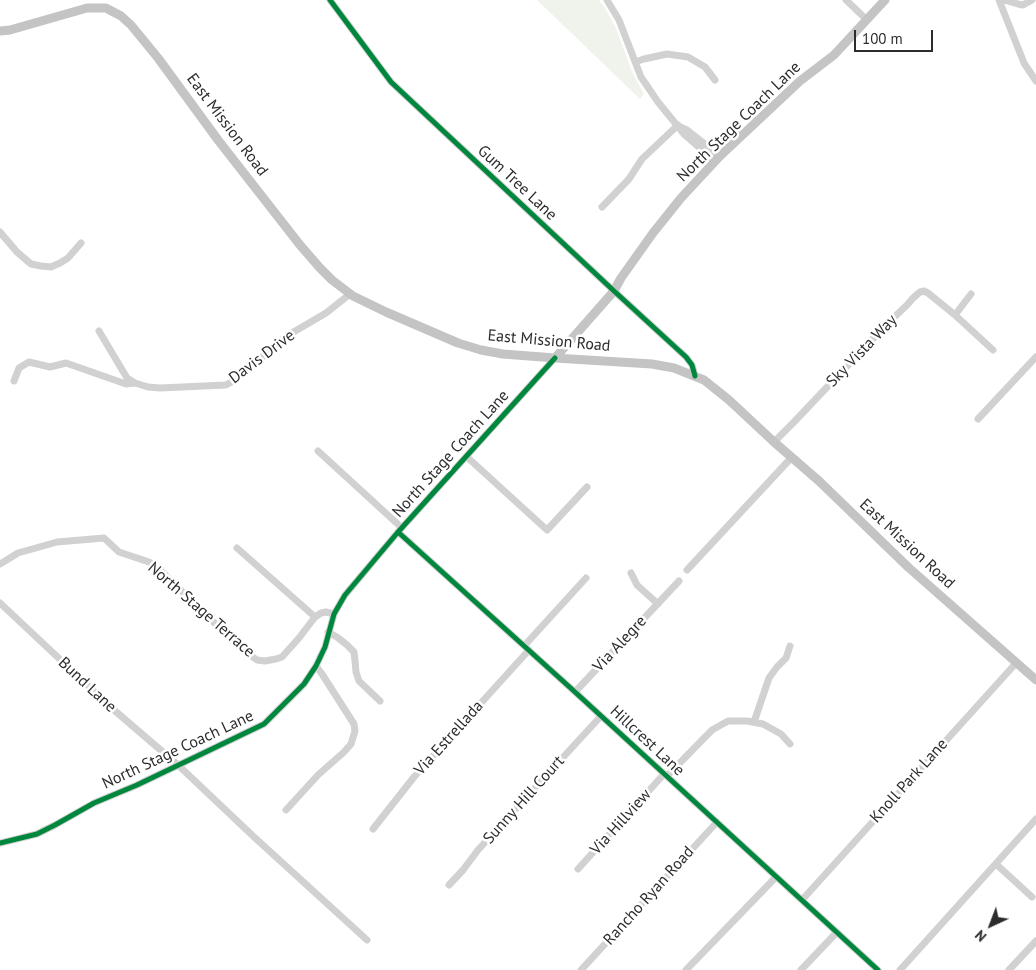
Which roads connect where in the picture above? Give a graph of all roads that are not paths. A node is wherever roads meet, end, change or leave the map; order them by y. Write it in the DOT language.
graph roads {
  1 [pos="330,0"];
  2 [pos="607,0"];
  3 [pos="846,0"];
  4 [pos="886,0"];
  5 [pos="998,0"];
  6 [pos="1004,0"];
  7 [pos="1032,0"];
  8 [pos="867,20"];
  9 [pos="0,31"];
  10 [pos="635,62"];
  11 [pos="715,80"];
  12 [pos="1036,81"];
  13 [pos="678,126"];
  14 [pos="718,158"];
  15 [pos="602,207"];
  16 [pos="0,232"];
  17 [pos="81,243"];
  18 [pos="614,291"];
  19 [pos="350,294"];
  20 [pos="971,294"];
  21 [pos="955,315"];
  22 [pos="99,331"];
  23 [pos="568,344"];
  24 [pos="993,350"];
  25 [pos="555,358"];
  26 [pos="1036,358"];
  27 [pos="584,360"];
  28 [pos="695,376"];
  29 [pos="14,381"];
  30 [pos="135,383"];
  31 [pos="978,420"];
  32 [pos="774,442"];
  33 [pos="318,451"];
  34 [pos="467,456"];
  35 [pos="792,458"];
  36 [pos="587,488"];
  37 [pos="400,530"];
  38 [pos="236,548"];
  39 [pos="0,564"];
  40 [pos="686,570"];
  41 [pos="632,573"];
  42 [pos="586,578"];
  43 [pos="679,581"];
  44 [pos="0,603"];
  45 [pos="658,604"];
  46 [pos="334,614"];
  47 [pos="316,617"];
  48 [pos="328,632"];
  49 [pos="790,646"];
  50 [pos="526,648"];
  51 [pos="1017,662"];
  52 [pos="316,666"];
  53 [pos="1036,680"];
  54 [pos="575,692"];
  55 [pos="380,701"];
  56 [pos="601,716"];
  57 [pos="754,722"];
  58 [pos="790,744"];
  59 [pos="178,764"];
  60 [pos="665,775"];
  61 [pos="286,810"];
  62 [pos="1036,819"];
  63 [pos="717,822"];
  64 [pos="373,829"];
  65 [pos="0,843"];
  66 [pos="996,864"];
  67 [pos="578,870"];
  68 [pos="776,877"];
  69 [pos="449,885"];
  70 [pos="1032,897"];
  71 [pos="802,900"];
  72 [pos="837,932"];
  73 [pos="367,940"];
  74 [pos="1036,940"];
  75 [pos="581,970"];
  76 [pos="686,970"];
  77 [pos="802,970"];
  78 [pos="878,970"];
  79 [pos="900,970"];
  80 [pos="1009,970"];
  1 -- 18 [label="street, Gum Tree Lane"];
  2 -- 10 [label="street"];
  3 -- 8 [label="street"];
  4 -- 8 [label="main road, North Stage Coach Lane"];
  5 -- 12 [label="street"];
  6 -- 7 [label="street"];
  8 -- 14 [label="main road, North Stage Coach Lane"];
  9 -- 19 [label="main road, East Mission Road"];
  10 -- 11 [label="street"];
  10 -- 13 [label="street"];
  13 -- 14 [label="street"];
  13 -- 15 [label="street"];
  14 -- 18 [label="main road, North Stage Coach Lane"];
  16 -- 17 [label="street"];
  18 -- 23 [label="main road, North Stage Coach Lane"];
  18 -- 28 [label="street, Gum Tree Lane"];
  19 -- 25 [label="main road, East Mission Road"];
  19 -- 30 [label="street, Davis Drive"];
  20 -- 21 [label="street"];
  21 -- 24 [label="street, Sky Vista Way"];
  21 -- 32 [label="street, Sky Vista Way"];
  22 -- 30 [label="street"];
  23 -- 25 [label="main road, North Stage Coach Lane"];
  23 -- 27 [label="main road"];
  25 -- 27 [label="main road, East Mission Road"];
  25 -- 34 [label="street, North Stage Coach Lane"];
  26 -- 31 [label="street"];
  27 -- 28 [label="main road, East Mission Road"];
  28 -- 32 [label="main road, East Mission Road"];
  29 -- 30 [label="street, Davis Drive"];
  32 -- 35 [label="main road, East Mission Road"];
  33 -- 37 [label="street, Hillcrest Lane"];
  34 -- 36 [label="street"];
  34 -- 37 [label="street, North Stage Coach Lane"];
  35 -- 40 [label="street"];
  35 -- 51 [label="main road, East Mission Road"];
  37 -- 46 [label="street, North Stage Coach Lane"];
  37 -- 50 [label="street, Hillcrest Lane"];
  38 -- 47 [label="street"];
  39 -- 47 [label="street, North Stage Terrace"];
  41 -- 45 [label="street, Via Alegre"];
  42 -- 50 [label="street, Via Estrellada"];
  43 -- 45 [label="street"];
  44 -- 59 [label="street, Bund Lane"];
  45 -- 54 [label="street, Via Alegre"];
  46 -- 47 [label="street"];
  46 -- 48 [label="street, North Stage Coach Lane"];
  48 -- 52 [label="street, North Stage Coach Lane"];
  48 -- 55 [label="street"];
  49 -- 57 [label="street"];
  50 -- 54 [label="street, Hillcrest Lane"];
  50 -- 64 [label="street, Via Estrellada"];
  51 -- 53 [label="main road, East Mission Road"];
  51 -- 71 [label="street, Knoll Park Lane"];
  52 -- 59 [label="street, North Stage Coach Lane"];
  52 -- 61 [label="street"];
  54 -- 56 [label="street, Hillcrest Lane"];
  56 -- 60 [label="street, Hillcrest Lane"];
  56 -- 69 [label="street, Sunny Hill Court"];
  57 -- 58 [label="street"];
  57 -- 60 [label="street, Via Hillview"];
  59 -- 65 [label="street, North Stage Coach Lane"];
  59 -- 73 [label="street, Bund Lane"];
  60 -- 63 [label="street, Hillcrest Lane"];
  60 -- 67 [label="street, Via Hillview"];
  62 -- 66 [label="street"];
  63 -- 68 [label="street, Hillcrest Lane"];
  63 -- 75 [label="street, Rancho Ryan Road"];
  66 -- 70 [label="street"];
  66 -- 79 [label="street"];
  68 -- 71 [label="street, Hillcrest Lane"];
  68 -- 76 [label="street"];
  71 -- 72 [label="street, Hillcrest Lane"];
  72 -- 77 [label="street"];
  72 -- 78 [label="street, Hillcrest Lane"];
  74 -- 80 [label="street"];
}
